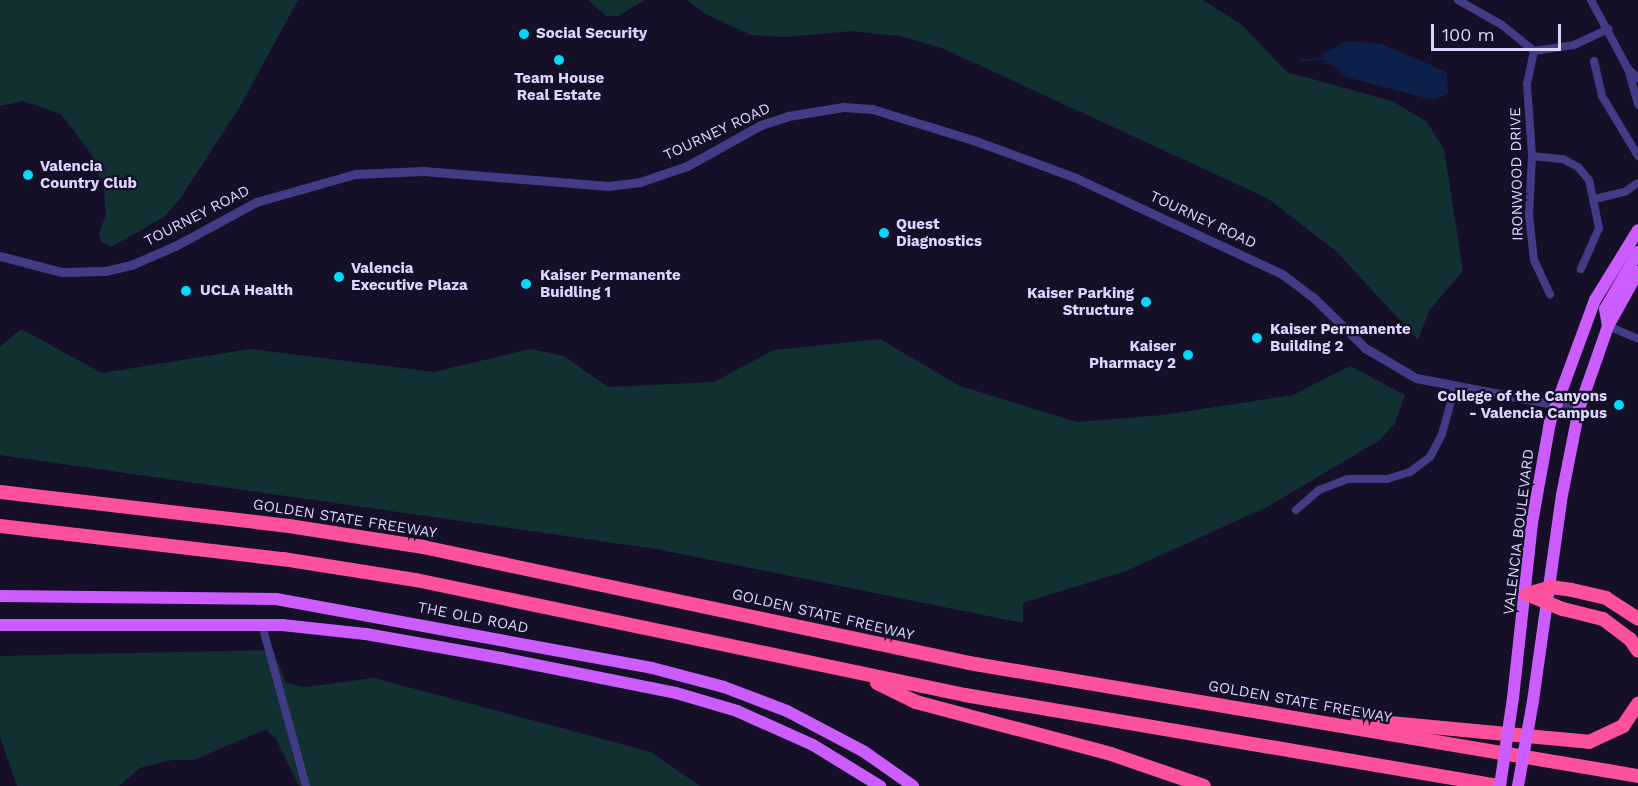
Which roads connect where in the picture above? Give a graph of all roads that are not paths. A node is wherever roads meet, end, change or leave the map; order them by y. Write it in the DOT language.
graph roads {
  1 [pos="1458,0"];
  2 [pos="1592,0"];
  3 [pos="1608,29"];
  4 [pos="1534,51"];
  5 [pos="1594,61"];
  6 [pos="1628,69"];
  7 [pos="1638,78"];
  8 [pos="1638,105"];
  9 [pos="1532,156"];
  10 [pos="1638,156"];
  11 [pos="1638,183"];
  12 [pos="1595,199"];
  13 [pos="1638,230"];
  14 [pos="1638,252"];
  15 [pos="0,256"];
  16 [pos="1581,269"];
  17 [pos="1638,272"];
  18 [pos="1550,294"];
  19 [pos="1608,326"];
  20 [pos="1638,339"];
  21 [pos="1455,387"];
  22 [pos="1556,403"];
  23 [pos="1579,409"];
  24 [pos="0,492"];
  25 [pos="1296,510"];
  26 [pos="0,526"];
  27 [pos="1551,587"];
  28 [pos="1527,594"];
  29 [pos="0,596"];
  30 [pos="1549,604"];
  31 [pos="1638,618"];
  32 [pos="0,625"];
  33 [pos="262,625"];
  34 [pos="1638,651"];
  35 [pos="858,674"];
  36 [pos="1638,704"];
  37 [pos="1282,715"];
  38 [pos="1638,776"];
  39 [pos="306,786"];
  40 [pos="880,786"];
  41 [pos="913,786"];
  42 [pos="1204,786"];
  43 [pos="1500,786"];
  44 [pos="1518,786"];
  1 -- 4 [label="street"];
  2 -- 3 [label="street"];
  3 -- 4 [label="street"];
  3 -- 6 [label="street"];
  4 -- 9 [label="street, IRONWOOD DRIVE"];
  5 -- 10 [label="street"];
  6 -- 7 [label="street"];
  6 -- 8 [label="street"];
  9 -- 12 [label="street"];
  9 -- 18 [label="street, IRONWOOD DRIVE"];
  11 -- 12 [label="street"];
  12 -- 16 [label="street"];
  13 -- 22 [label="main road, VALENCIA BOULEVARD"];
  14 -- 19 [label="main road"];
  15 -- 21 [label="street, TOURNEY ROAD"];
  17 -- 19 [label="main road"];
  19 -- 20 [label="street"];
  19 -- 23 [label="main road"];
  21 -- 22 [label="street, TOURNEY ROAD"];
  21 -- 25 [label="street"];
  22 -- 23 [label="street, TOURNEY ROAD"];
  22 -- 28 [label="main road, VALENCIA BOULEVARD"];
  23 -- 27 [label="main road"];
  24 -- 37 [label="highway, GOLDEN STATE FREEWAY"];
  26 -- 35 [label="highway"];
  27 -- 28 [label="highway"];
  27 -- 30 [label="main road"];
  27 -- 31 [label="highway"];
  28 -- 30 [label="highway"];
  28 -- 43 [label="main road, VALENCIA BOULEVARD, bridge"];
  29 -- 41 [label="main road, THE OLD ROAD"];
  30 -- 34 [label="highway"];
  30 -- 44 [label="main road, bridge"];
  32 -- 33 [label="main road"];
  33 -- 39 [label="street"];
  33 -- 40 [label="main road"];
  35 -- 42 [label="highway"];
  35 -- 43 [label="highway"];
  36 -- 37 [label="highway"];
  37 -- 38 [label="highway, GOLDEN STATE FREEWAY"];
}
